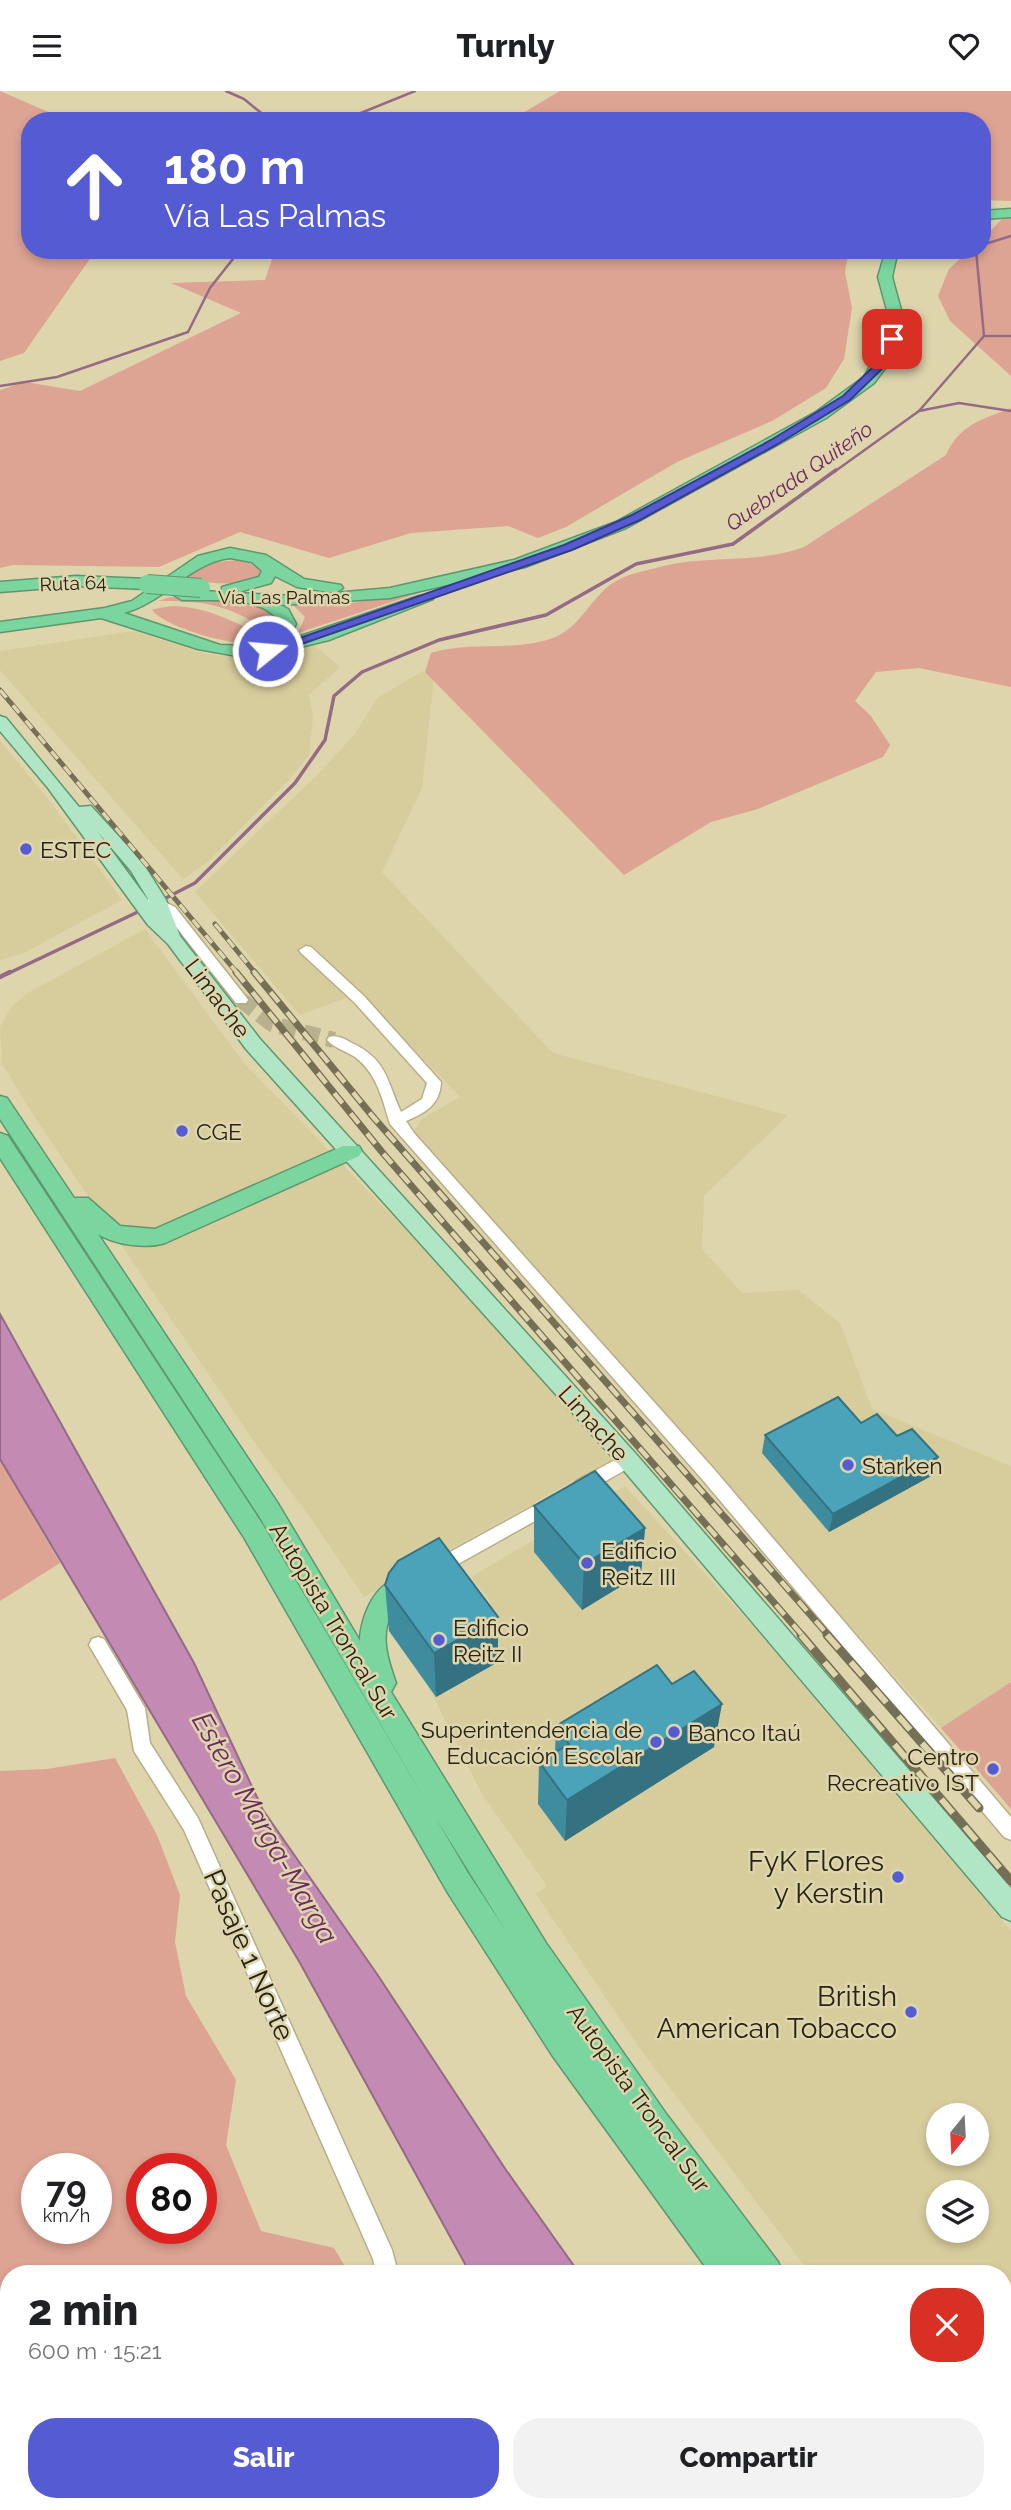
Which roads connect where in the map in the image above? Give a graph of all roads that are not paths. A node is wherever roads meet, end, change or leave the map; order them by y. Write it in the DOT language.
graph roads {
  1 [pos="1011,211"];
  2 [pos="991,212"];
  3 [pos="878,259"];
  4 [pos="890,259"];
  5 [pos="260,558"];
  6 [pos="519,564"];
  7 [pos="373,588"];
  8 [pos="225,590"];
  9 [pos="3,591"];
  10 [pos="143,598"];
  11 [pos="254,600"];
  12 [pos="93,612"];
  13 [pos="5,625"];
  14 [pos="0,721"];
  15 [pos="150,901"];
  16 [pos="306,950"];
  17 [pos="241,1000"];
  18 [pos="334,1041"];
  19 [pos="0,1103"];
  20 [pos="395,1120"];
  21 [pos="2,1145"];
  22 [pos="351,1150"];
  23 [pos="57,1186"];
  24 [pos="628,1460"];
  25 [pos="408,1583"];
  26 [pos="98,1645"];
  27 [pos="404,1739"];
  28 [pos="1011,1831"];
  29 [pos="1011,1908"];
  30 [pos="385,2265"];
  31 [pos="723,2265"];
  32 [pos="761,2265"];
  1 -- 2 [label="highway"];
  3 -- 7 [label="highway, Vía Las Palmas"];
  4 -- 6 [label="highway, Vía Las Palmas"];
  5 -- 7 [label="highway"];
  5 -- 8 [label="highway"];
  5 -- 10 [label="highway"];
  6 -- 11 [label="highway, Vía Las Palmas"];
  6 -- 12 [label="highway"];
  7 -- 8 [label="highway, Vía Las Palmas"];
  8 -- 10 [label="highway, Vía Las Palmas, bridge"];
  9 -- 10 [label="highway, Ruta 64"];
  10 -- 11 [label="highway, Vía Las Palmas"];
  10 -- 11 [label="highway"];
  10 -- 12 [label="highway"];
  12 -- 13 [label="highway"];
  14 -- 15 [label="main road, Limache"];
  15 -- 17 [label="street, Limache"];
  15 -- 22 [label="main road, Limache"];
  16 -- 20 [label="street"];
  18 -- 20 [label="street"];
  19 -- 23 [label="highway, Autopista Troncal Sur"];
  20 -- 28 [label="street"];
  21 -- 31 [label="highway, Autopista Troncal Sur"];
  22 -- 23 [label="highway"];
  22 -- 24 [label="main road, Limache"];
  23 -- 27 [label="highway, Autopista Troncal Sur"];
  24 -- 25 [label="street"];
  24 -- 29 [label="main road, Limache"];
  25 -- 27 [label="highway"];
  26 -- 30 [label="street, Pasaje 1 Norte"];
  27 -- 32 [label="highway, Autopista Troncal Sur"];
}
